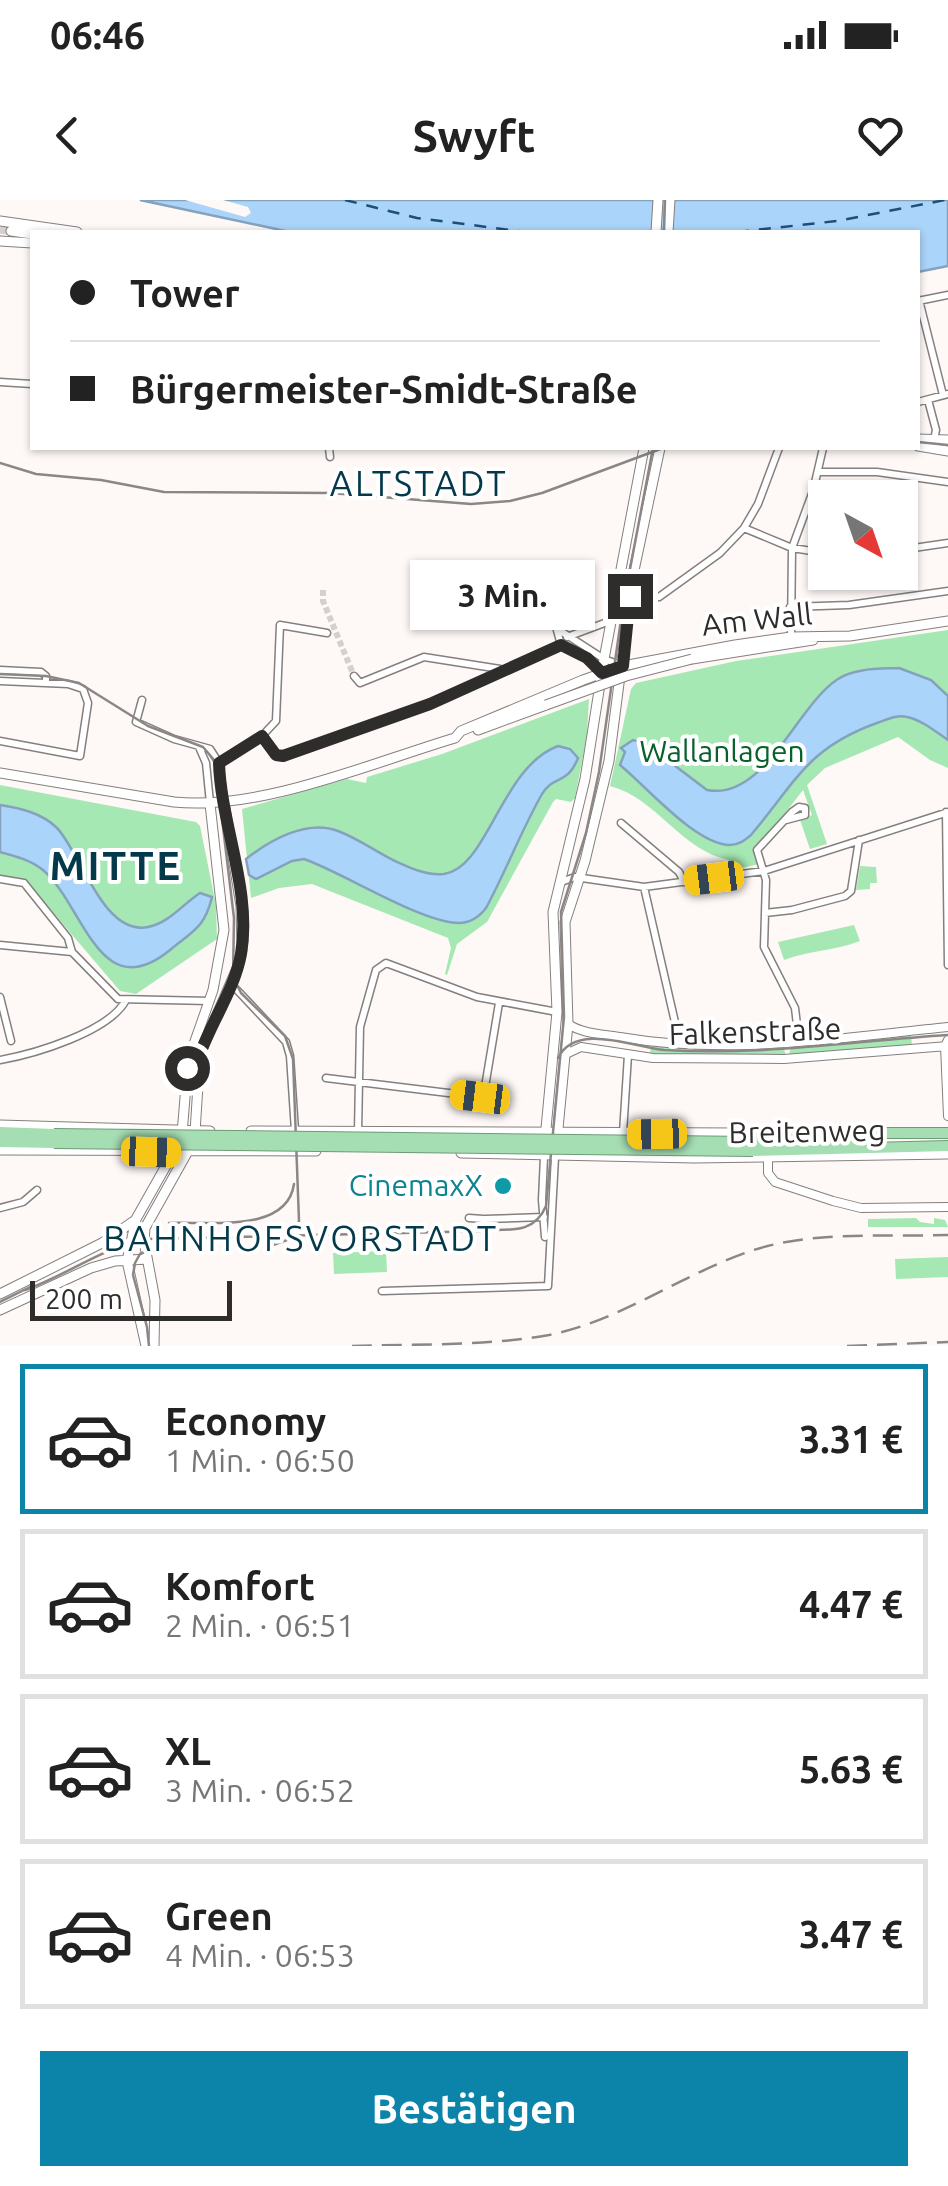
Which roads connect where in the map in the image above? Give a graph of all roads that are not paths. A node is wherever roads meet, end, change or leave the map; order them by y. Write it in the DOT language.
graph roads {
  1 [pos="658,200"];
  2 [pos="670,200"];
  3 [pos="0,221"];
  4 [pos="63,230"];
  5 [pos="656,230"];
  6 [pos="668,230"];
  7 [pos="11,231"];
  8 [pos="30,234"];
  9 [pos="0,241"];
  10 [pos="30,243"];
  11 [pos="948,294"];
  12 [pos="920,300"];
  13 [pos="920,307"];
  14 [pos="0,382"];
  15 [pos="30,384"];
  16 [pos="946,394"];
  17 [pos="928,400"];
  18 [pos="920,402"];
  19 [pos="934,440"];
  20 [pos="948,440"];
  21 [pos="920,442"];
  22 [pos="920,443"];
  23 [pos="329,450"];
  24 [pos="644,450"];
  25 [pos="660,450"];
  26 [pos="778,450"];
  27 [pos="823,450"];
  28 [pos="948,451"];
  29 [pos="330,458"];
  30 [pos="818,472"];
  31 [pos="948,482"];
  32 [pos="744,528"];
  33 [pos="948,544"];
  34 [pos="792,548"];
  35 [pos="918,548"];
  36 [pos="808,550"];
  37 [pos="546,590"];
  38 [pos="948,592"];
  39 [pos="630,596"];
  40 [pos="790,607"];
  41 [pos="611,620"];
  42 [pos="948,621"];
  43 [pos="559,630"];
  44 [pos="327,632"];
  45 [pos="608,634"];
  46 [pos="819,636"];
  47 [pos="567,637"];
  48 [pos="792,637"];
  49 [pos="625,639"];
  50 [pos="561,645"];
  51 [pos="604,659"];
  52 [pos="623,666"];
  53 [pos="502,669"];
  54 [pos="0,670"];
  55 [pos="602,673"];
  56 [pos="0,680"];
  57 [pos="357,680"];
  58 [pos="46,682"];
  59 [pos="142,700"];
  60 [pos="262,736"];
  61 [pos="455,738"];
  62 [pos="0,741"];
  63 [pos="202,747"];
  64 [pos="219,763"];
  65 [pos="0,772"];
  66 [pos="224,802"];
  67 [pos="210,804"];
  68 [pos="947,812"];
  69 [pos="786,820"];
  70 [pos="621,823"];
  71 [pos="860,840"];
  72 [pos="764,871"];
  73 [pos="579,878"];
  74 [pos="0,879"];
  75 [pos="561,882"];
  76 [pos="684,882"];
  77 [pos="644,887"];
  78 [pos="765,913"];
  79 [pos="948,928"];
  80 [pos="0,945"];
  81 [pos="72,952"];
  82 [pos="948,966"];
  83 [pos="229,987"];
  84 [pos="0,996"];
  85 [pos="126,1000"];
  86 [pos="210,1001"];
  87 [pos="499,1003"];
  88 [pos="557,1012"];
  89 [pos="568,1024"];
  90 [pos="948,1028"];
  91 [pos="799,1042"];
  92 [pos="680,1044"];
  93 [pos="947,1044"];
  94 [pos="566,1054"];
  95 [pos="628,1055"];
  96 [pos="15,1058"];
  97 [pos="0,1060"];
  98 [pos="187,1068"];
  99 [pos="199,1068"];
  100 [pos="326,1078"];
  101 [pos="360,1082"];
  102 [pos="948,1116"];
  103 [pos="0,1129"];
  104 [pos="295,1131"];
  105 [pos="358,1132"];
  106 [pos="468,1133"];
  107 [pos="738,1133"];
  108 [pos="545,1134"];
  109 [pos="558,1134"];
  110 [pos="623,1134"];
  111 [pos="886,1135"];
  112 [pos="54,1138"];
  113 [pos="189,1139"];
  114 [pos="0,1142"];
  115 [pos="944,1144"];
  116 [pos="753,1147"];
  117 [pos="0,1150"];
  118 [pos="350,1150"];
  119 [pos="174,1153"];
  120 [pos="469,1153"];
  121 [pos="549,1157"];
  122 [pos="768,1157"];
  123 [pos="37,1190"];
  124 [pos="0,1207"];
  125 [pos="948,1207"];
  126 [pos="547,1216"];
  127 [pos="469,1218"];
  128 [pos="136,1220"];
  129 [pos="147,1259"];
  130 [pos="127,1260"];
  131 [pos="382,1291"];
  132 [pos="0,1294"];
  133 [pos="0,1310"];
  134 [pos="146,1346"];
  135 [pos="154,1346"];
  1 -- 5 [label="main road"];
  2 -- 6 [label="main road"];
  3 -- 4 [label="main road"];
  7 -- 8 [label="main road"];
  9 -- 10 [label="main road"];
  11 -- 12 [label="street"];
  13 -- 16 [label="street"];
  14 -- 15 [label="street"];
  16 -- 17 [label="street"];
  17 -- 18 [label="street"];
  17 -- 19 [label="street"];
  19 -- 20 [label="main road"];
  19 -- 21 [label="main road"];
  22 -- 28 [label="main road"];
  23 -- 29 [label="street"];
  24 -- 41 [label="main road"];
  25 -- 39 [label="main road"];
  26 -- 32 [label="street"];
  27 -- 30 [label="street"];
  30 -- 31 [label="street"];
  30 -- 34 [label="street"];
  32 -- 34 [label="street"];
  32 -- 39 [label="street"];
  33 -- 35 [label="street"];
  34 -- 36 [label="street"];
  34 -- 40 [label="street"];
  37 -- 43 [label="street"];
  38 -- 40 [label="street"];
  39 -- 49 [label="main road"];
  40 -- 48 [label="street"];
  41 -- 45 [label="main road"];
  41 -- 47 [label="street"];
  42 -- 46 [label="main road, Am Wall"];
  43 -- 47 [label="street"];
  43 -- 50 [label="street"];
  44 -- 60 [label="street"];
  45 -- 49 [label="main road"];
  45 -- 51 [label="main road"];
  46 -- 48 [label="main road, Am Wall"];
  46 -- 61 [label="main road, bridge"];
  47 -- 51 [label="street"];
  48 -- 52 [label="main road, Am Wall"];
  49 -- 52 [label="main road"];
  50 -- 53 [label="street"];
  50 -- 55 [label="street"];
  51 -- 52 [label="street"];
  51 -- 55 [label="main road"];
  52 -- 55 [label="main road, Am Wall"];
  52 -- 73 [label="main road"];
  53 -- 57 [label="street"];
  53 -- 60 [label="street"];
  54 -- 58 [label="street"];
  55 -- 61 [label="main road, Am Wall"];
  55 -- 75 [label="main road"];
  56 -- 58 [label="street"];
  58 -- 62 [label="street"];
  59 -- 63 [label="street"];
  60 -- 64 [label="street"];
  61 -- 66 [label="main road, Am Wall"];
  63 -- 64 [label="street"];
  63 -- 67 [label="street"];
  64 -- 66 [label="street"];
  65 -- 67 [label="main road, Am Wall"];
  66 -- 67 [label="main road, Am Wall"];
  66 -- 83 [label="main road"];
  67 -- 86 [label="main road"];
  68 -- 71 [label="street"];
  68 -- 79 [label="street"];
  69 -- 72 [label="street"];
  70 -- 76 [label="street"];
  71 -- 72 [label="street"];
  71 -- 78 [label="street"];
  72 -- 76 [label="street"];
  72 -- 78 [label="street"];
  73 -- 75 [label="street"];
  73 -- 77 [label="street"];
  73 -- 89 [label="main road"];
  74 -- 81 [label="street"];
  75 -- 88 [label="main road"];
  76 -- 77 [label="street"];
  77 -- 92 [label="street"];
  78 -- 91 [label="street"];
  79 -- 82 [label="street"];
  80 -- 81 [label="street"];
  81 -- 85 [label="street"];
  83 -- 99 [label="main road"];
  83 -- 104 [label="street"];
  84 -- 96 [label="street"];
  85 -- 86 [label="street"];
  85 -- 96 [label="street"];
  86 -- 98 [label="main road"];
  87 -- 88 [label="street"];
  87 -- 101 [label="street"];
  87 -- 101 [label="street"];
  88 -- 108 [label="main road"];
  89 -- 92 [label="street, Falkenstraße"];
  89 -- 94 [label="main road"];
  90 -- 91 [label="street, Falkenstraße"];
  91 -- 92 [label="street, Falkenstraße"];
  93 -- 95 [label="street, Falkenstraße"];
  93 -- 102 [label="street"];
  94 -- 95 [label="street, Falkenstraße"];
  94 -- 109 [label="main road"];
  95 -- 110 [label="street"];
  96 -- 97 [label="street"];
  98 -- 99 [label="main road"];
  98 -- 113 [label="main road"];
  99 -- 113 [label="main road"];
  100 -- 101 [label="street"];
  101 -- 105 [label="street"];
  103 -- 112 [label="highway"];
  103 -- 113 [label="main road"];
  104 -- 105 [label="main road, Breitenweg"];
  104 -- 113 [label="main road, Breitenweg"];
  105 -- 106 [label="main road, Breitenweg"];
  105 -- 118 [label="street"];
  106 -- 108 [label="main road, Breitenweg"];
  106 -- 120 [label="main road"];
  107 -- 110 [label="main road, Breitenweg"];
  107 -- 111 [label="highway"];
  108 -- 109 [label="main road, Breitenweg"];
  108 -- 121 [label="main road"];
  109 -- 110 [label="main road, Breitenweg"];
  109 -- 121 [label="main road"];
  111 -- 115 [label="highway, Breitenweg"];
  111 -- 116 [label="highway"];
  112 -- 113 [label="highway, bridge"];
  112 -- 114 [label="highway"];
  113 -- 116 [label="highway, bridge"];
  113 -- 118 [label="main road, Breitenweg"];
  113 -- 119 [label="main road"];
  113 -- 119 [label="main road"];
  113 -- 129 [label="main road"];
  115 -- 116 [label="highway"];
  115 -- 122 [label="main road, Breitenweg"];
  117 -- 119 [label="main road"];
  118 -- 120 [label="main road, Breitenweg"];
  119 -- 128 [label="main road"];
  120 -- 121 [label="main road, Breitenweg"];
  121 -- 122 [label="main road, Breitenweg"];
  121 -- 126 [label="street"];
  122 -- 125 [label="street"];
  123 -- 124 [label="street"];
  126 -- 127 [label="street"];
  126 -- 131 [label="street"];
  128 -- 130 [label="main road"];
  128 -- 132 [label="main road"];
  129 -- 130 [label="main road"];
  129 -- 135 [label="main road"];
  130 -- 133 [label="main road"];
  130 -- 134 [label="main road"];
}
